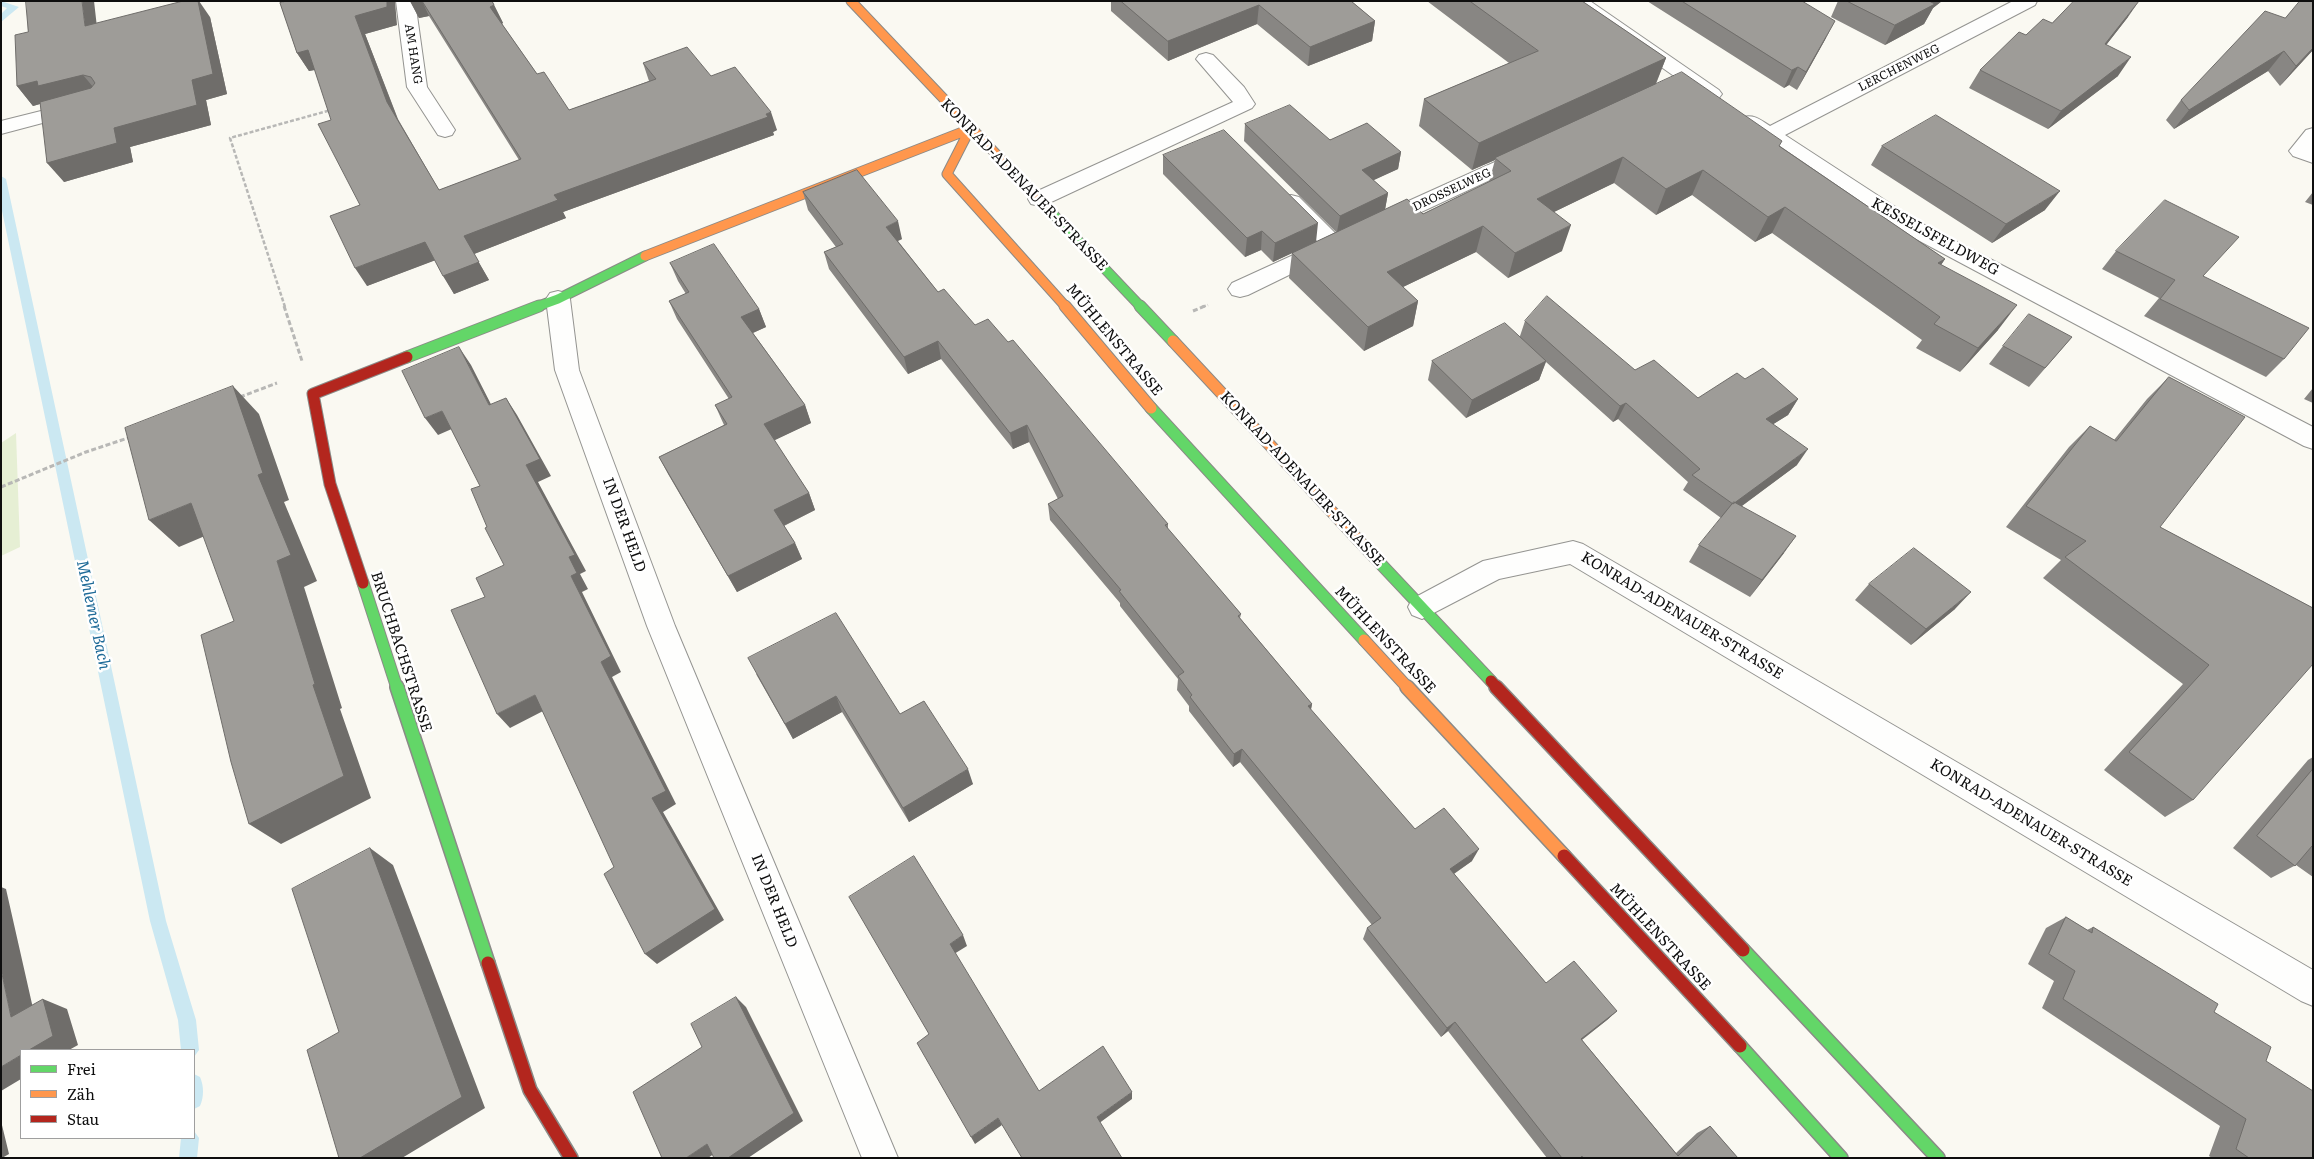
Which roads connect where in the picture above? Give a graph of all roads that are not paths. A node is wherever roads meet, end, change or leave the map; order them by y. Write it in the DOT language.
graph roads {
  1 [pos="405,1"];
  2 [pos="851,1"];
  3 [pos="1577,1"];
  4 [pos="2028,1"];
  5 [pos="1206,59"];
  6 [pos="99,102"];
  7 [pos="9,126"];
  8 [pos="970,129"];
  9 [pos="445,130"];
  10 [pos="2313,135"];
  11 [pos="1769,136"];
  12 [pos="1548,145"];
  13 [pos="2313,156"];
  14 [pos="1273,185"];
  15 [pos="1039,199"];
  16 [pos="1348,237"];
  17 [pos="1240,289"];
  18 [pos="558,299"];
  19 [pos="2313,439"];
  20 [pos="1422,607"];
  21 [pos="2313,989"];
  22 [pos="571,1158"];
  23 [pos="880,1158"];
  24 [pos="1841,1158"];
  25 [pos="1938,1158"];
  1 -- 9 [label="street, AM HANG"];
  2 -- 8 [label="street, KONRAD-ADENAUER-STRASSE"];
  3 -- 11 [label="street, KESSELSFELDWEG"];
  4 -- 11 [label="street, LERCHENWEG"];
  5 -- 15 [label="street"];
  6 -- 7 [label="street"];
  8 -- 15 [label="street, KONRAD-ADENAUER-STRASSE"];
  8 -- 18 [label="street"];
  8 -- 24 [label="street, MÜHLENSTRASSE"];
  10 -- 13 [label="street"];
  11 -- 19 [label="street, KESSELSFELDWEG"];
  12 -- 16 [label="street, DROSSELWEG"];
  14 -- 16 [label="street"];
  15 -- 20 [label="street, KONRAD-ADENAUER-STRASSE"];
  16 -- 17 [label="street, DROSSELWEG"];
  18 -- 22 [label="street, BRUCHBACHSTRASSE"];
  18 -- 23 [label="street, IN DER HELD"];
  20 -- 21 [label="street, KONRAD-ADENAUER-STRASSE"];
  20 -- 25 [label="street"];
}
